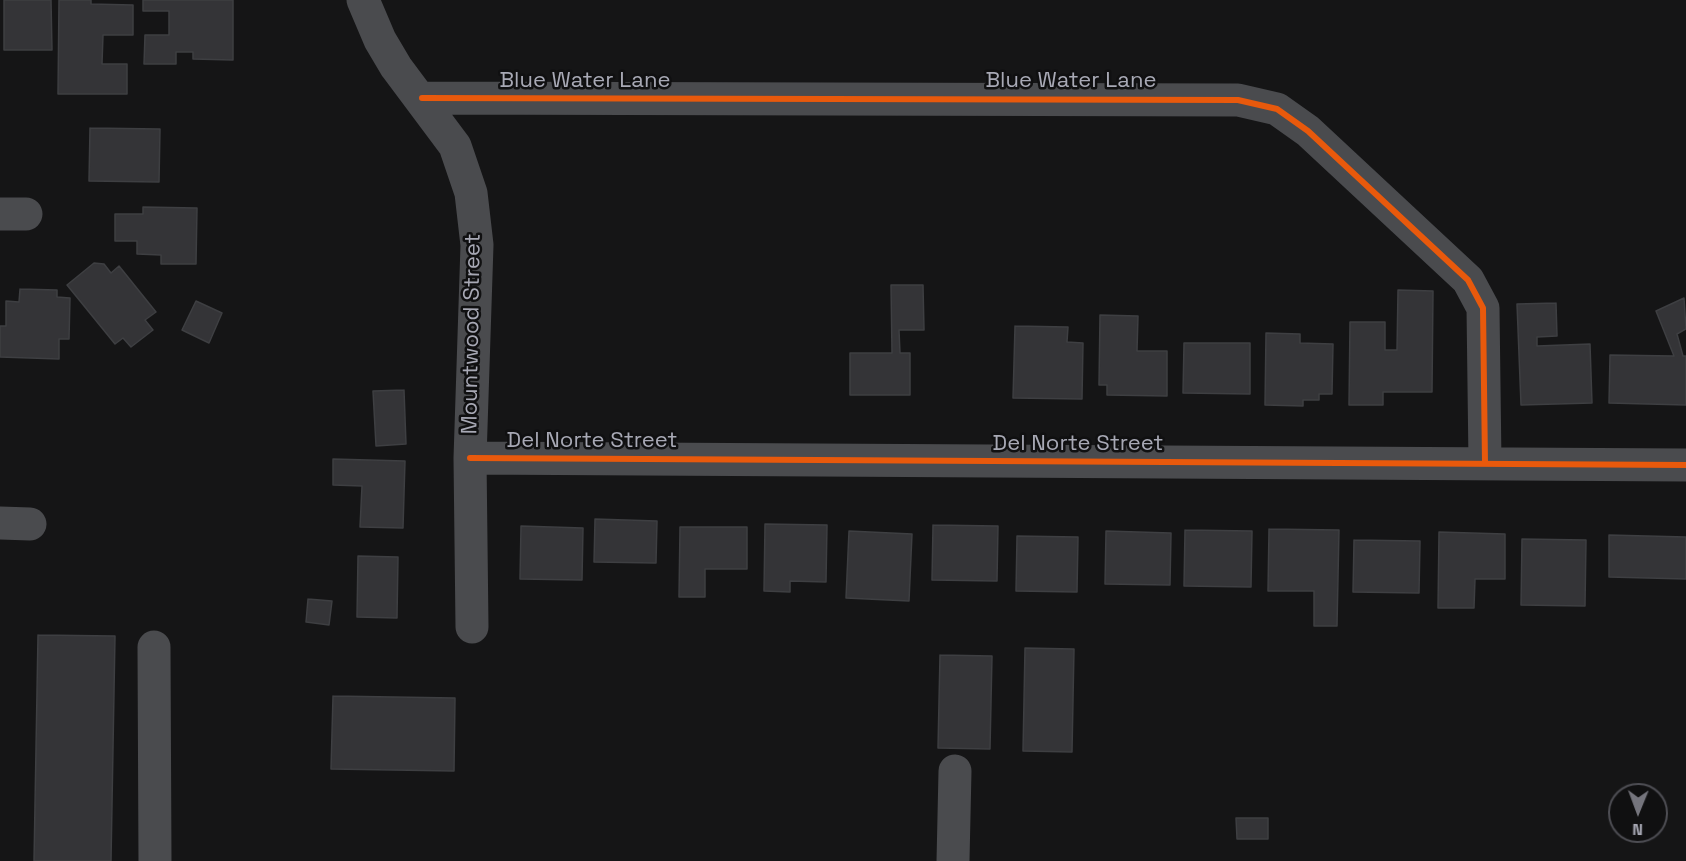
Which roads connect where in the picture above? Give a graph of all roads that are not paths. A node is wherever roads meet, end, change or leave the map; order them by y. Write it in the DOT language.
graph roads {
  1 [pos="363,0"];
  2 [pos="422,98"];
  3 [pos="470,458"];
  4 [pos="1485,463"];
  5 [pos="1686,465"];
  6 [pos="472,627"];
  7 [pos="154,647"];
  8 [pos="955,771"];
  9 [pos="154,861"];
  10 [pos="953,861"];
  1 -- 2 [label="street, Mountwood Street"];
  2 -- 3 [label="street, Mountwood Street"];
  2 -- 4 [label="street, Blue Water Lane"];
  3 -- 4 [label="street, Del Norte Street"];
  3 -- 6 [label="street, Mountwood Street"];
  4 -- 5 [label="street, Del Norte Street"];
  7 -- 9 [label="street"];
  8 -- 10 [label="street"];
}
